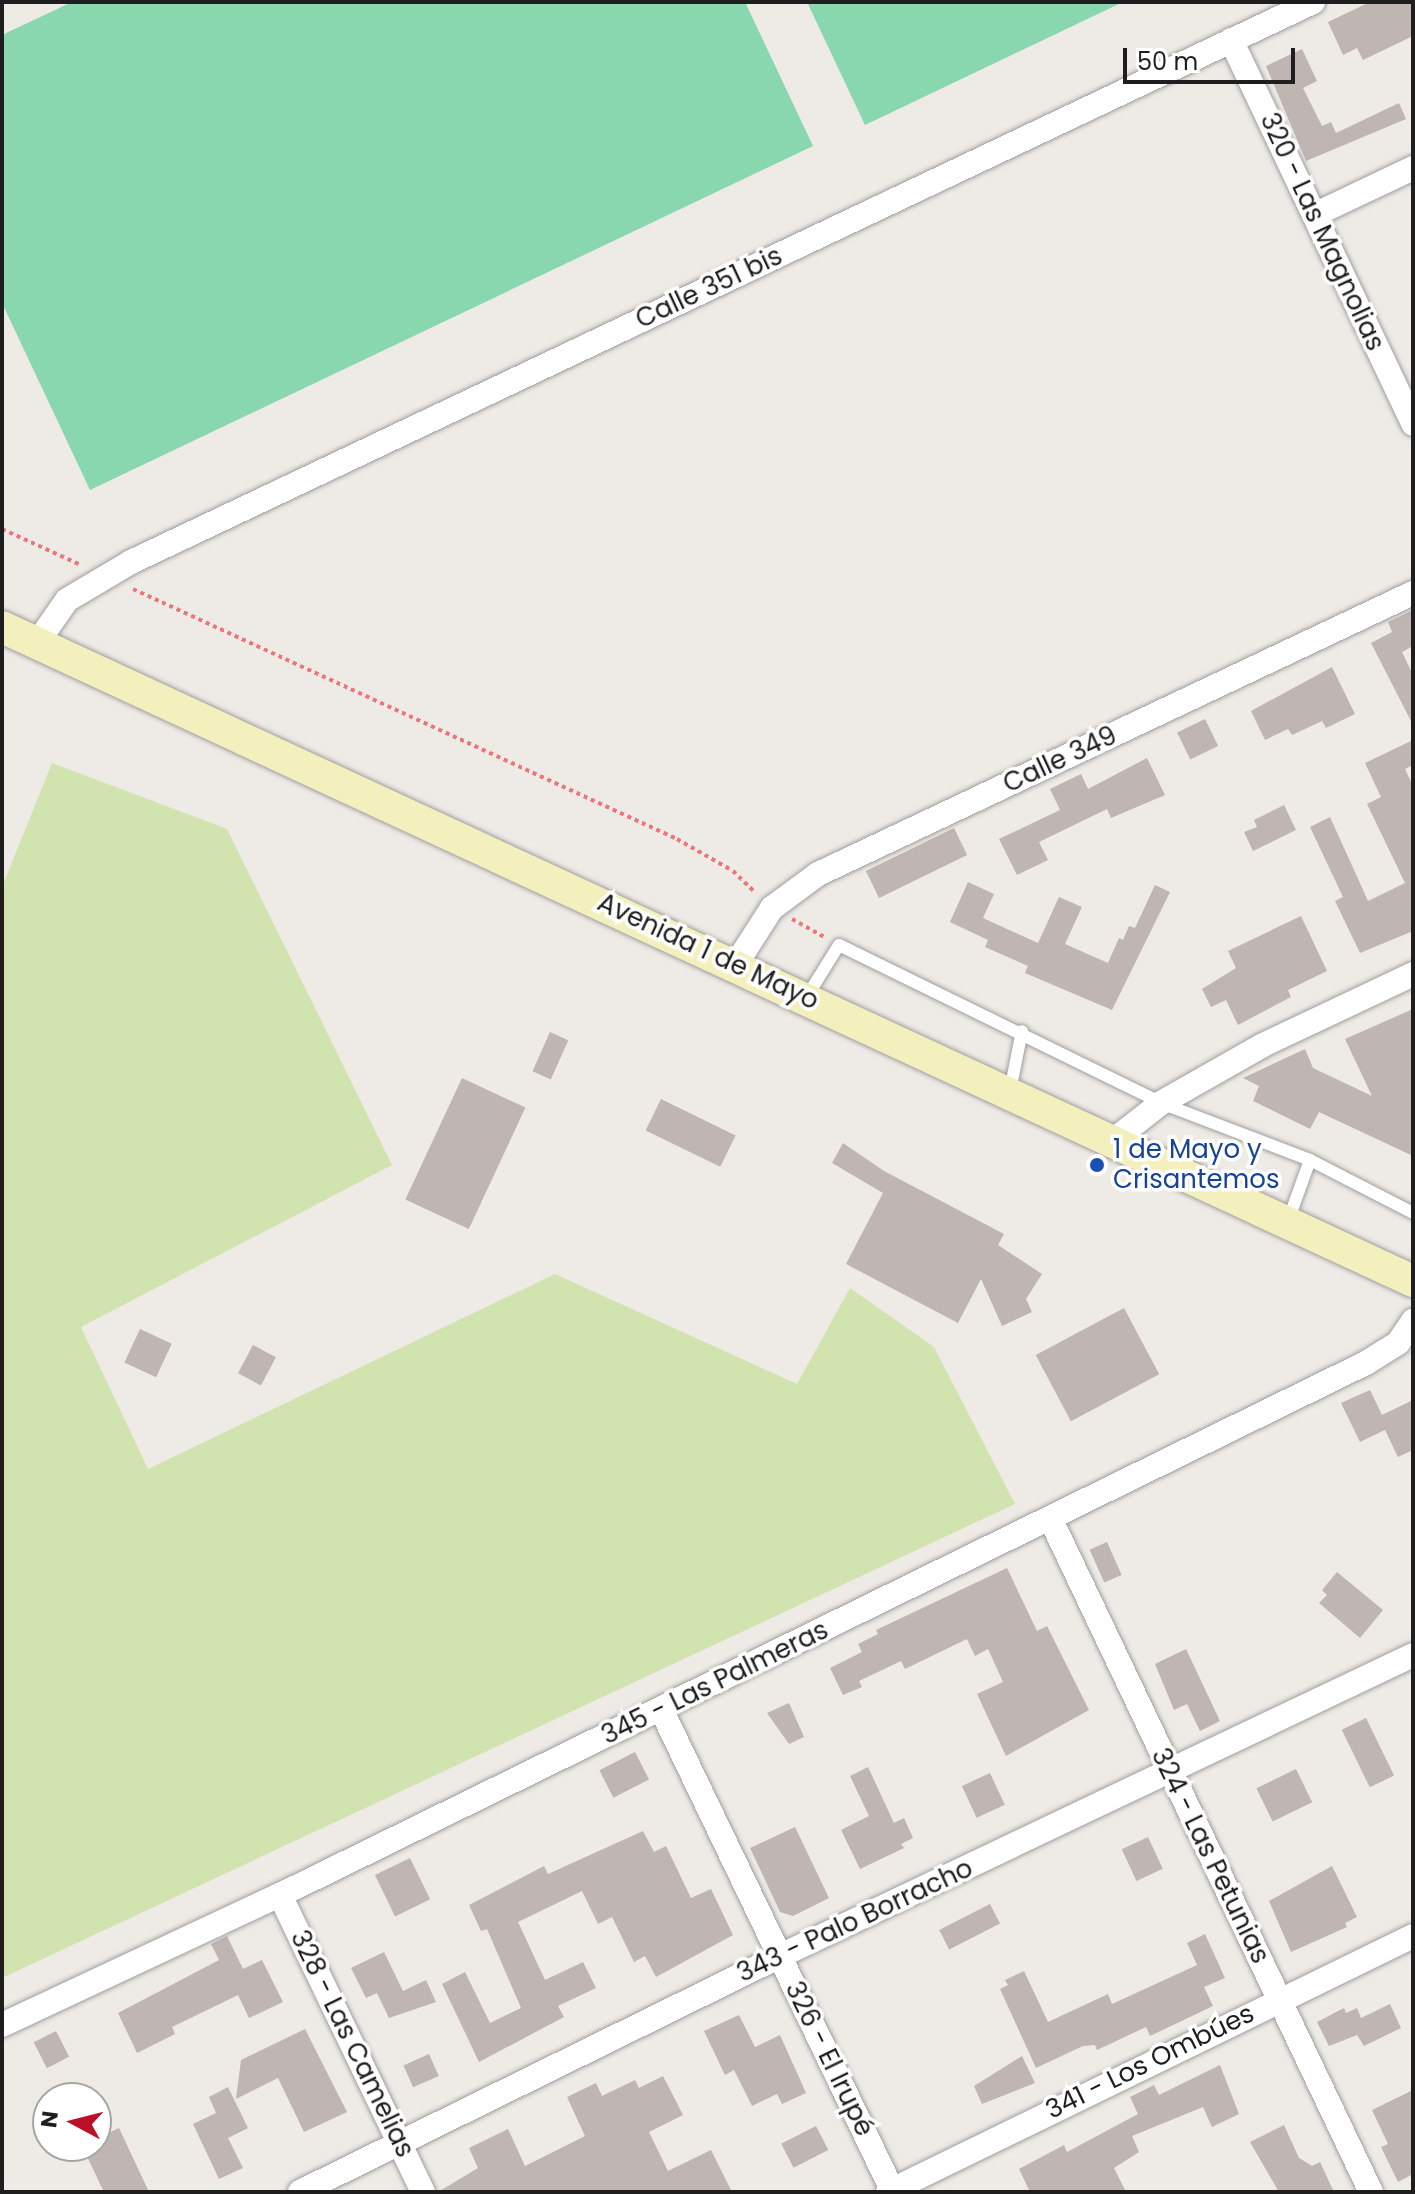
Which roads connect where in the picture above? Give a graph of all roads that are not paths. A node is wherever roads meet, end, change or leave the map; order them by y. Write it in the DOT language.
graph roads {
  1 [pos="1313,2"];
  2 [pos="1231,40"];
  3 [pos="1413,168"];
  4 [pos="1314,215"];
  5 [pos="1413,424"];
  6 [pos="1413,593"];
  7 [pos="2,627"];
  8 [pos="37,643"];
  9 [pos="736,964"];
  10 [pos="1413,974"];
  11 [pos="806,998"];
  12 [pos="1022,1031"];
  13 [pos="1010,1091"];
  14 [pos="1161,1103"];
  15 [pos="1114,1140"];
  16 [pos="1310,1160"];
  17 [pos="1413,1213"];
  18 [pos="1288,1221"];
  19 [pos="1413,1281"];
  20 [pos="1413,1321"];
  21 [pos="1406,1351"];
  22 [pos="1051,1520"];
  23 [pos="1413,1655"];
  24 [pos="661,1709"];
  25 [pos="1170,1772"];
  26 [pos="280,1895"];
  27 [pos="1413,1936"];
  28 [pos="780,1956"];
  29 [pos="1278,1999"];
  30 [pos="2,2025"];
  31 [pos="400,2144"];
  32 [pos="891,2191"];
  33 [pos="300,2192"];
  34 [pos="423,2192"];
  35 [pos="1371,2192"];
  1 -- 2 [label="street, Calle 351 bis"];
  2 -- 4 [label="street, 320 - Las Magnolias"];
  2 -- 8 [label="street, Calle 351 bis"];
  3 -- 4 [label="street"];
  4 -- 5 [label="street, 320 - Las Magnolias"];
  6 -- 9 [label="street, Calle 349"];
  7 -- 8 [label="main road, Avenida 1 de Mayo"];
  8 -- 9 [label="main road, Avenida 1 de Mayo"];
  9 -- 11 [label="main road, Avenida 1 de Mayo"];
  10 -- 14 [label="street"];
  11 -- 12 [label="lane"];
  11 -- 13 [label="main road, Avenida 1 de Mayo"];
  12 -- 13 [label="lane"];
  12 -- 14 [label="lane"];
  13 -- 15 [label="main road, Avenida 1 de Mayo"];
  14 -- 15 [label="street"];
  14 -- 16 [label="lane"];
  15 -- 18 [label="main road, Avenida 1 de Mayo"];
  16 -- 17 [label="lane"];
  16 -- 18 [label="lane"];
  18 -- 19 [label="main road, Avenida 1 de Mayo"];
  20 -- 21 [label="street, 345 - Las Palmeras"];
  21 -- 22 [label="street, 345 - Las Palmeras"];
  22 -- 24 [label="street, 345 - Las Palmeras"];
  22 -- 25 [label="street, 324 - Las Petunias"];
  23 -- 25 [label="street, 343 - Palo Borracho"];
  24 -- 26 [label="street, 345 - Las Palmeras"];
  24 -- 28 [label="street, 326 - El Irupé"];
  25 -- 28 [label="street, 343 - Palo Borracho"];
  25 -- 29 [label="street, 324 - Las Petunias"];
  26 -- 30 [label="street, 345 - Las Palmeras"];
  26 -- 31 [label="street, 328 - Las Camelias"];
  27 -- 29 [label="street, 341 - Los Ombúes"];
  28 -- 31 [label="street, 343 - Palo Borracho"];
  28 -- 32 [label="street, 326 - El Irupé"];
  29 -- 32 [label="street, 341 - Los Ombúes"];
  29 -- 35 [label="street, 324 - Las Petunias"];
  31 -- 33 [label="street, 343 - Palo Borracho"];
  31 -- 34 [label="street, 328 - Las Camelias"];
}
